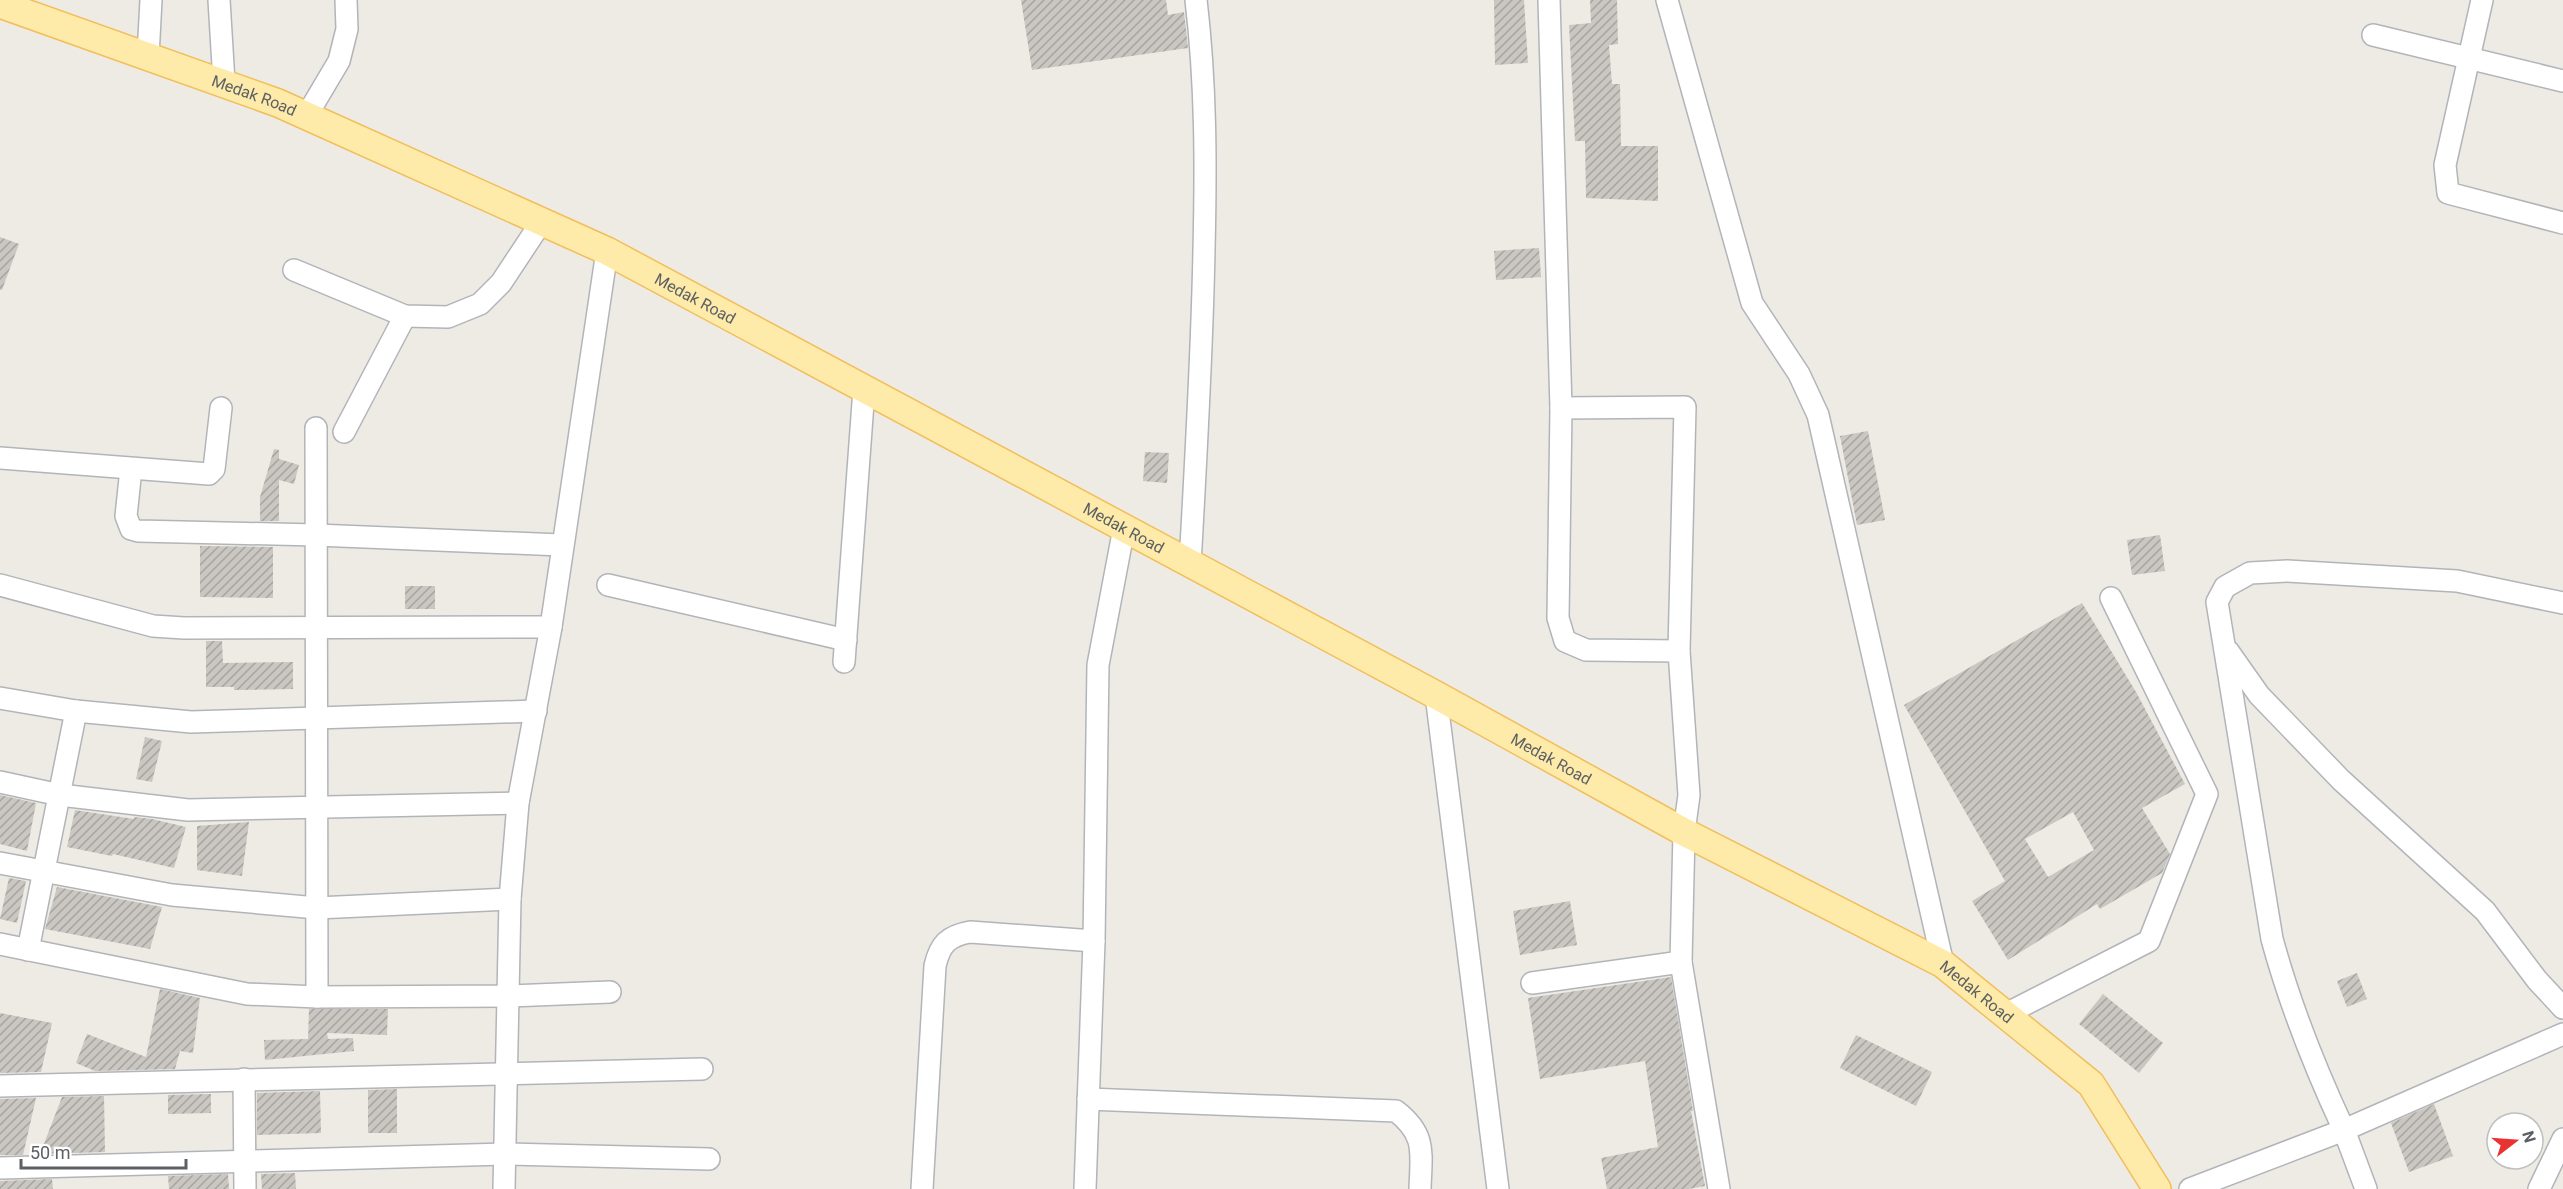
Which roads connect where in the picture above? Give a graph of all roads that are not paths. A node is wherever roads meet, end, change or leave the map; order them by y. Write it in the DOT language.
graph roads {
  1 [pos="151,0"];
  2 [pos="219,0"];
  3 [pos="346,0"];
  4 [pos="1196,0"];
  5 [pos="1549,0"];
  6 [pos="1667,0"];
  7 [pos="2482,0"];
  8 [pos="0,4"];
  9 [pos="40,9"];
  10 [pos="2373,35"];
  11 [pos="147,56"];
  12 [pos="2469,59"];
  13 [pos="2563,81"];
  14 [pos="224,82"];
  15 [pos="307,115"];
  16 [pos="542,222"];
  17 [pos="2563,224"];
  18 [pos="607,251"];
  19 [pos="294,270"];
  20 [pos="405,316"];
  21 [pos="864,389"];
  22 [pos="221,408"];
  23 [pos="1561,408"];
  24 [pos="316,428"];
  25 [pos="344,432"];
  26 [pos="0,459"];
  27 [pos="131,469"];
  28 [pos="1124,528"];
  29 [pos="316,535"];
  30 [pos="561,545"];
  31 [pos="1190,564"];
  32 [pos="0,585"];
  33 [pos="608,585"];
  34 [pos="2111,598"];
  35 [pos="2563,603"];
  36 [pos="316,627"];
  37 [pos="551,627"];
  38 [pos="846,640"];
  39 [pos="2224,645"];
  40 [pos="1679,651"];
  41 [pos="844,662"];
  42 [pos="1436,695"];
  43 [pos="0,698"];
  44 [pos="76,711"];
  45 [pos="536,711"];
  46 [pos="316,717"];
  47 [pos="0,782"];
  48 [pos="60,795"];
  49 [pos="518,803"];
  50 [pos="317,806"];
  51 [pos="1684,832"];
  52 [pos="0,863"];
  53 [pos="46,872"];
  54 [pos="510,899"];
  55 [pos="317,908"];
  56 [pos="1094,940"];
  57 [pos="0,944"];
  58 [pos="28,950"];
  59 [pos="1681,962"];
  60 [pos="1943,964"];
  61 [pos="1532,983"];
  62 [pos="610,992"];
  63 [pos="317,996"];
  64 [pos="510,996"];
  65 [pos="2563,1008"];
  66 [pos="2004,1015"];
  67 [pos="2563,1034"];
  68 [pos="702,1070"];
  69 [pos="508,1072"];
  70 [pos="244,1079"];
  71 [pos="0,1086"];
  72 [pos="1088,1099"];
  73 [pos="2344,1130"];
  74 [pos="2561,1147"];
  75 [pos="505,1154"];
  76 [pos="709,1159"];
  77 [pos="245,1162"];
  78 [pos="0,1168"];
  79 [pos="246,1189"];
  80 [pos="504,1189"];
  81 [pos="922,1189"];
  82 [pos="1085,1189"];
  83 [pos="1420,1189"];
  84 [pos="1498,1189"];
  85 [pos="1719,1189"];
  86 [pos="2157,1189"];
  87 [pos="2190,1189"];
  88 [pos="2366,1189"];
  89 [pos="2539,1189"];
  1 -- 11 [label="street"];
  2 -- 14 [label="street"];
  3 -- 15 [label="street"];
  4 -- 31 [label="street"];
  5 -- 23 [label="street"];
  6 -- 60 [label="street"];
  7 -- 12 [label="street"];
  8 -- 9 [label="main road, Medak Road"];
  9 -- 11 [label="main road, Medak Road"];
  10 -- 12 [label="street"];
  11 -- 14 [label="main road, Medak Road"];
  12 -- 13 [label="street"];
  12 -- 17 [label="street"];
  14 -- 15 [label="main road, Medak Road"];
  15 -- 16 [label="main road, Medak Road"];
  16 -- 18 [label="main road, Medak Road"];
  16 -- 20 [label="street"];
  18 -- 21 [label="main road, Medak Road"];
  18 -- 30 [label="street"];
  19 -- 20 [label="street"];
  20 -- 25 [label="street"];
  21 -- 28 [label="main road, Medak Road"];
  21 -- 38 [label="street"];
  22 -- 27 [label="street"];
  23 -- 40 [label="street"];
  23 -- 40 [label="street"];
  24 -- 29 [label="street"];
  26 -- 27 [label="street"];
  27 -- 29 [label="street"];
  28 -- 31 [label="main road, Medak Road"];
  28 -- 56 [label="street"];
  29 -- 30 [label="street"];
  29 -- 36 [label="street"];
  30 -- 37 [label="street"];
  31 -- 42 [label="main road, Medak Road"];
  32 -- 36 [label="street"];
  33 -- 38 [label="street"];
  34 -- 66 [label="street"];
  35 -- 39 [label="street"];
  36 -- 37 [label="street"];
  36 -- 46 [label="street"];
  37 -- 45 [label="street"];
  38 -- 41 [label="street"];
  39 -- 65 [label="street"];
  39 -- 73 [label="street"];
  40 -- 51 [label="street"];
  42 -- 51 [label="main road, Medak Road"];
  42 -- 84 [label="street"];
  43 -- 44 [label="street"];
  44 -- 46 [label="street"];
  44 -- 48 [label="street"];
  45 -- 46 [label="street"];
  45 -- 49 [label="street"];
  46 -- 50 [label="street"];
  47 -- 48 [label="street"];
  48 -- 50 [label="street"];
  48 -- 53 [label="street"];
  49 -- 50 [label="street"];
  49 -- 54 [label="street"];
  50 -- 55 [label="street"];
  51 -- 59 [label="street"];
  51 -- 60 [label="main road, Medak Road"];
  52 -- 53 [label="street"];
  53 -- 55 [label="street"];
  53 -- 58 [label="street"];
  54 -- 55 [label="street"];
  54 -- 64 [label="street"];
  55 -- 63 [label="street"];
  56 -- 72 [label="street"];
  56 -- 81 [label="street"];
  57 -- 58 [label="street"];
  58 -- 63 [label="street"];
  59 -- 61 [label="street"];
  59 -- 85 [label="street"];
  60 -- 66 [label="main road, Medak Road"];
  62 -- 64 [label="street"];
  63 -- 64 [label="street"];
  64 -- 69 [label="street"];
  66 -- 86 [label="main road, Medak Road"];
  67 -- 73 [label="street"];
  68 -- 69 [label="street"];
  69 -- 70 [label="street"];
  69 -- 75 [label="street"];
  70 -- 71 [label="street"];
  70 -- 77 [label="street"];
  72 -- 82 [label="street"];
  72 -- 83 [label="street"];
  73 -- 87 [label="street"];
  73 -- 88 [label="street"];
  74 -- 89 [label="street"];
  75 -- 76 [label="street"];
  75 -- 77 [label="street"];
  75 -- 80 [label="street"];
  77 -- 78 [label="street"];
  77 -- 79 [label="street"];
}
